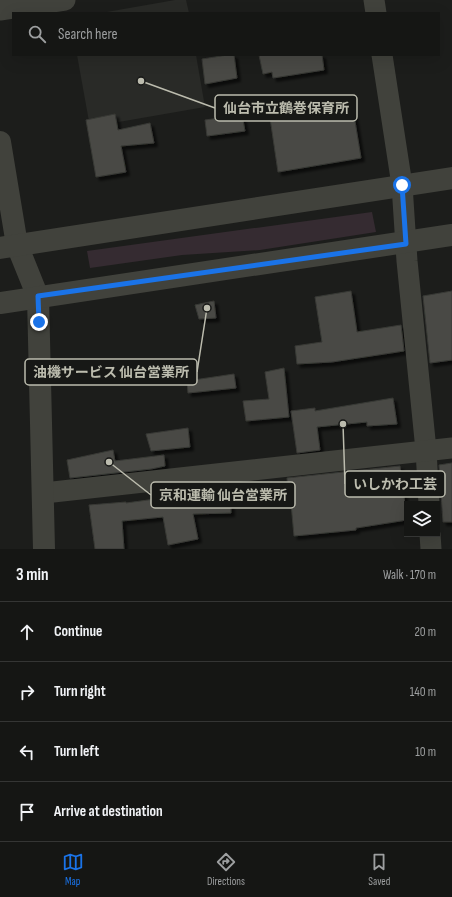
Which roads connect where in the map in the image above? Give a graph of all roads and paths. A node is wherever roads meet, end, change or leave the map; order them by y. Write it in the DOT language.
graph roads {
  1 [pos="65,0"];
  2 [pos="374,0"];
  3 [pos="0,10"];
  4 [pos="376,12"];
  5 [pos="382,56"];
  6 [pos="0,142"];
  7 [pos="452,178"];
  8 [pos="402,185"];
  9 [pos="452,235"];
  10 [pos="406,244"];
  11 [pos="9,246"];
  12 [pos="38,296"];
  13 [pos="0,302"];
  14 [pos="452,448"];
  15 [pos="426,450"];
  16 [pos="44,493"];
  17 [pos="429,501"];
  18 [pos="430,537"];
  19 [pos="44,549"];
  20 [pos="431,549"];
  1 -- 3 [label="street"];
  2 -- 4 [label="street"];
  5 -- 8 [label="street"];
  6 -- 11 [label="street"];
  7 -- 8 [label="street"];
  8 -- 10 [label="street"];
  8 -- 11 [label="street"];
  9 -- 10 [label="street"];
  10 -- 12 [label="street"];
  10 -- 15 [label="street"];
  11 -- 12 [label="street"];
  12 -- 13 [label="street"];
  12 -- 16 [label="street"];
  14 -- 15 [label="street"];
  15 -- 16 [label="street"];
  15 -- 17 [label="street"];
  16 -- 19 [label="street"];
  18 -- 20 [label="street"];
}
